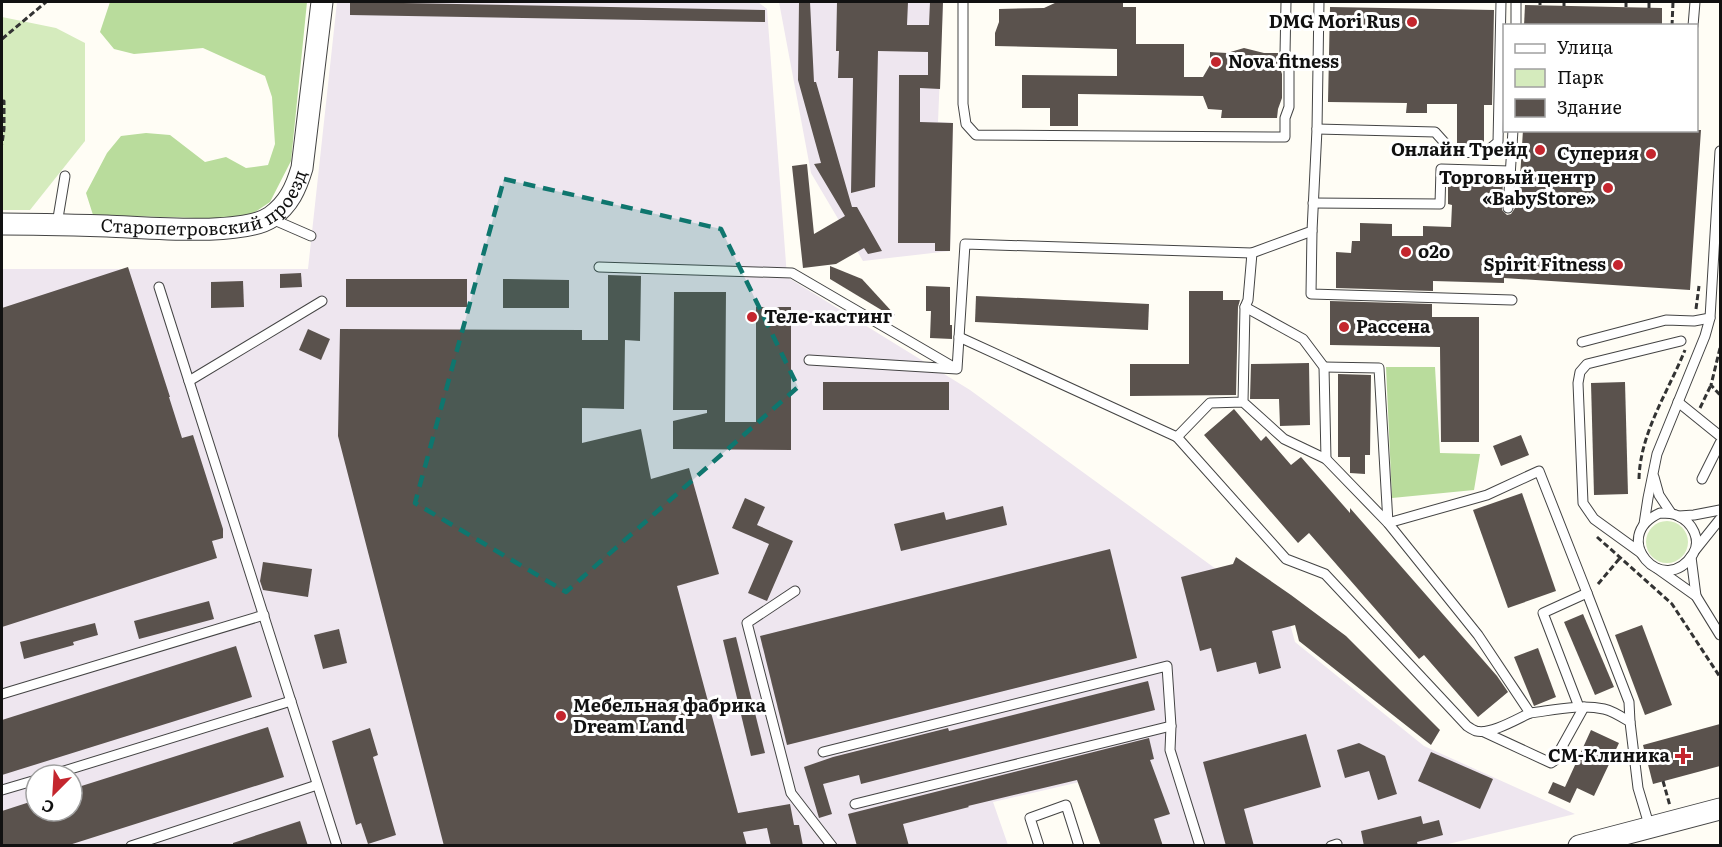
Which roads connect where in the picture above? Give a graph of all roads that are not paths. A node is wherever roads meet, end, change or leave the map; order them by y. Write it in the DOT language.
graph roads {
  1 [pos="322,2"];
  2 [pos="963,2"];
  3 [pos="1286,2"];
  4 [pos="1319,2"];
  5 [pos="1501,2"];
  6 [pos="1516,2"];
  7 [pos="1695,2"];
  8 [pos="1516,24"];
  9 [pos="1693,24"];
  10 [pos="1317,129"];
  11 [pos="1513,132"];
  12 [pos="1720,151"];
  13 [pos="1510,171"];
  14 [pos="65,176"];
  15 [pos="1313,203"];
  16 [pos="1508,208"];
  17 [pos="269,218"];
  18 [pos="2,224"];
  19 [pos="57,224"];
  20 [pos="1312,231"];
  21 [pos="311,236"];
  22 [pos="1252,253"];
  23 [pos="599,267"];
  24 [pos="159,287"];
  25 [pos="1512,300"];
  26 [pos="322,301"];
  27 [pos="1245,307"];
  28 [pos="1710,318"];
  29 [pos="959,337"];
  30 [pos="1681,340"];
  31 [pos="1582,342"];
  32 [pos="809,360"];
  33 [pos="1324,368"];
  34 [pos="957,369"];
  35 [pos="189,381"];
  36 [pos="1243,402"];
  37 [pos="1678,402"];
  38 [pos="1720,436"];
  39 [pos="1177,437"];
  40 [pos="1720,443"];
  41 [pos="1326,459"];
  42 [pos="1653,469"];
  43 [pos="1702,479"];
  44 [pos="1720,510"];
  45 [pos="1675,515"];
  46 [pos="1720,519"];
  47 [pos="1388,523"];
  48 [pos="1644,524"];
  49 [pos="1641,553"];
  50 [pos="1694,553"];
  51 [pos="1656,568"];
  52 [pos="795,591"];
  53 [pos="1587,593"];
  54 [pos="1696,596"];
  55 [pos="264,615"];
  56 [pos="1720,635"];
  57 [pos="2,694"];
  58 [pos="291,701"];
  59 [pos="1582,707"];
  60 [pos="1530,713"];
  61 [pos="1630,722"];
  62 [pos="1171,726"];
  63 [pos="1484,732"];
  64 [pos="823,752"];
  65 [pos="84,765"];
  66 [pos="24,784"];
  67 [pos="317,785"];
  68 [pos="2,790"];
  69 [pos="855,804"];
  70 [pos="1720,809"];
  71 [pos="1650,828"];
  72 [pos="131,846"];
  73 [pos="338,846"];
  74 [pos="832,846"];
  75 [pos="1039,846"];
  76 [pos="1079,846"];
  77 [pos="1200,846"];
  78 [pos="1579,846"];
  1 -- 17 [label="street, Старопетровский проезд"];
  2 -- 3 [label="lane"];
  4 -- 10 [label="lane"];
  5 -- 10 [label="lane"];
  6 -- 8 [label="lane"];
  7 -- 9 [label="lane"];
  10 -- 15 [label="lane"];
  11 -- 13 [label="lane"];
  12 -- 28 [label="lane"];
  13 -- 15 [label="lane"];
  13 -- 16 [label="lane"];
  14 -- 19 [label="lane"];
  15 -- 20 [label="lane"];
  17 -- 19 [label="street, Старопетровский проезд"];
  17 -- 21 [label="lane"];
  18 -- 19 [label="street, Старопетровский проезд"];
  20 -- 22 [label="lane"];
  20 -- 25 [label="lane"];
  22 -- 27 [label="lane"];
  22 -- 29 [label="lane"];
  23 -- 34 [label="lane"];
  24 -- 35 [label="lane"];
  26 -- 35 [label="lane"];
  27 -- 33 [label="lane"];
  27 -- 36 [label="lane"];
  28 -- 31 [label="lane"];
  28 -- 37 [label="lane"];
  29 -- 34 [label="lane"];
  29 -- 39 [label="lane"];
  30 -- 49 [label="lane"];
  32 -- 34 [label="lane"];
  33 -- 41 [label="lane"];
  33 -- 47 [label="lane"];
  35 -- 55 [label="lane"];
  36 -- 39 [label="lane"];
  36 -- 41 [label="lane"];
  37 -- 38 [label="lane"];
  37 -- 42 [label="lane"];
  39 -- 63 [label="lane"];
  40 -- 43 [label="lane"];
  41 -- 47 [label="lane"];
  42 -- 45 [label="lane"];
  42 -- 48 [label="lane"];
  44 -- 45 [label="lane"];
  45 -- 48 [label="lane"];
  45 -- 50 [label="lane"];
  46 -- 50 [label="lane"];
  47 -- 53 [label="lane"];
  47 -- 60 [label="lane"];
  48 -- 49 [label="lane"];
  49 -- 51 [label="lane"];
  50 -- 51 [label="lane"];
  50 -- 54 [label="lane"];
  51 -- 54 [label="lane"];
  52 -- 74 [label="lane"];
  53 -- 59 [label="lane"];
  53 -- 61 [label="lane"];
  54 -- 56 [label="lane"];
  55 -- 57 [label="lane"];
  55 -- 58 [label="lane"];
  58 -- 65 [label="lane"];
  58 -- 67 [label="lane"];
  59 -- 60 [label="lane"];
  59 -- 61 [label="lane"];
  59 -- 63 [label="lane"];
  60 -- 63 [label="lane"];
  61 -- 71 [label="lane"];
  62 -- 64 [label="lane"];
  62 -- 69 [label="lane"];
  62 -- 77 [label="lane"];
  66 -- 68 [label="lane"];
  67 -- 72 [label="lane"];
  67 -- 73 [label="lane"];
  70 -- 71 [label="street"];
  71 -- 78 [label="street"];
  75 -- 76 [label="lane"];
}
